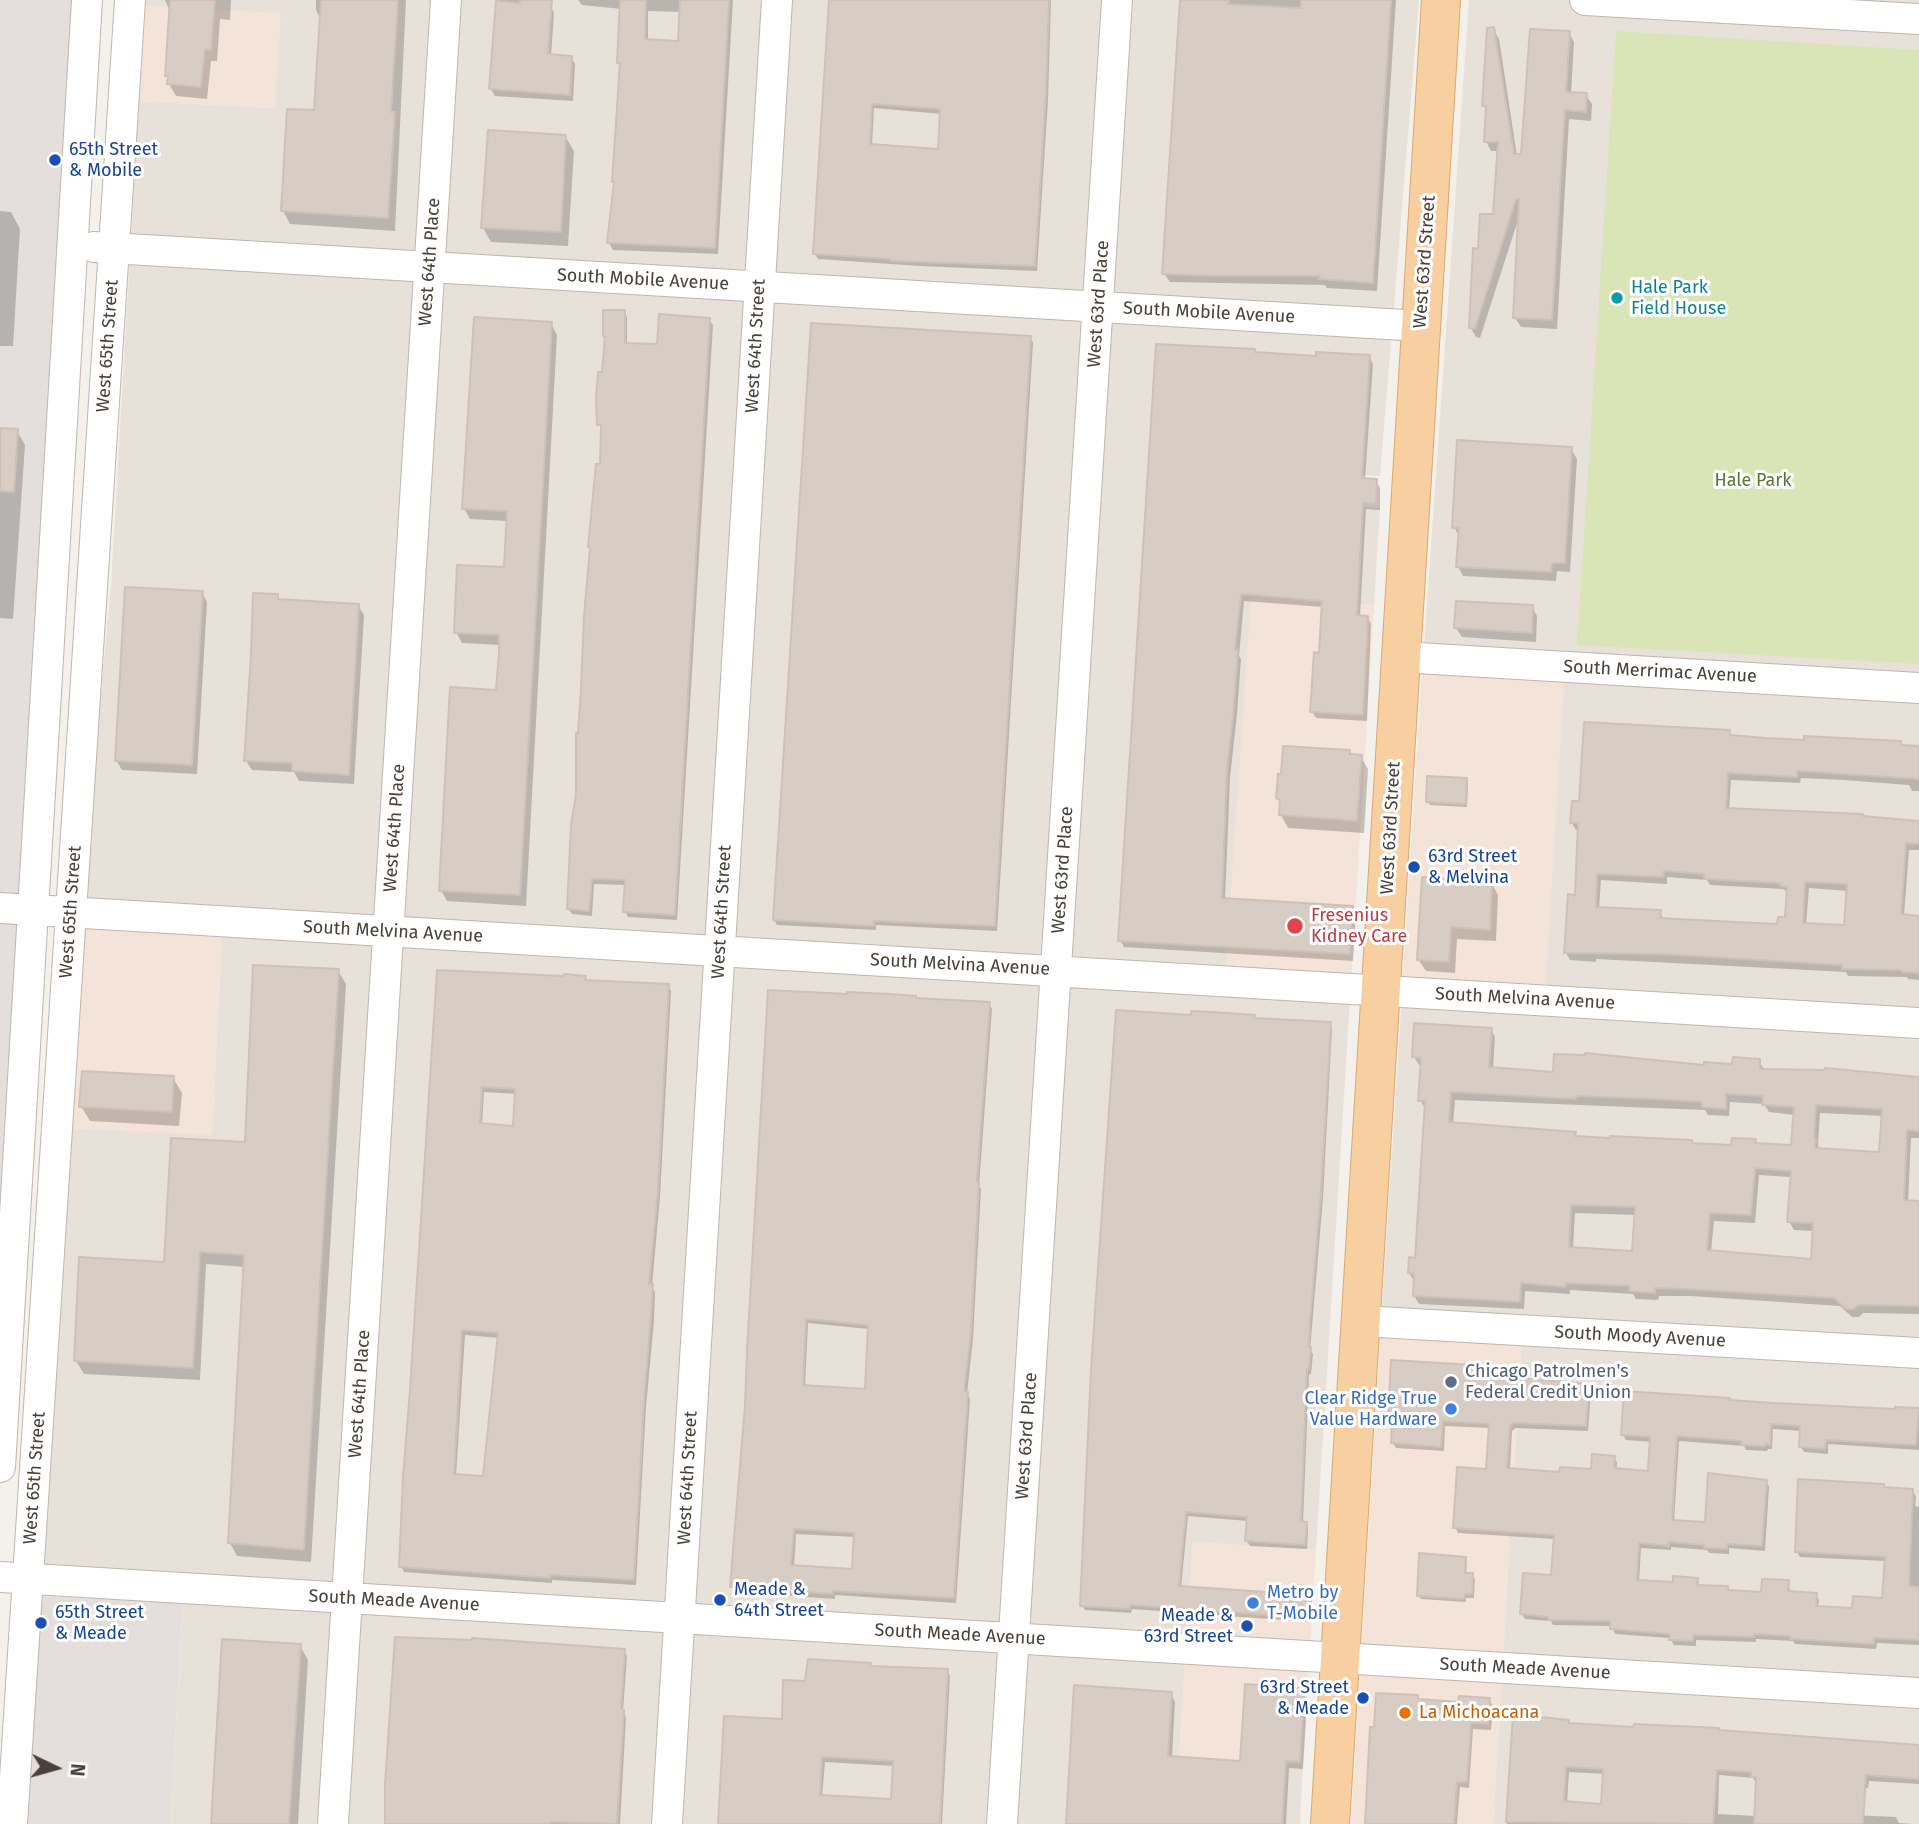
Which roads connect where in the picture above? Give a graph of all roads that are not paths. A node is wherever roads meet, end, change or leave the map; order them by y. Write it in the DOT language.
graph roads {
  1 [pos="87,0"];
  2 [pos="130,0"];
  3 [pos="446,0"];
  4 [pos="777,0"];
  5 [pos="1117,0"];
  6 [pos="1441,0"];
  7 [pos="1585,0"];
  8 [pos="1919,19"];
  9 [pos="74,246"];
  10 [pos="114,248"];
  11 [pos="429,267"];
  12 [pos="760,287"];
  13 [pos="1099,307"];
  14 [pos="1421,326"];
  15 [pos="1401,657"];
  16 [pos="1919,688"];
  17 [pos="0,908"];
  18 [pos="34,910"];
  19 [pos="71,912"];
  20 [pos="388,933"];
  21 [pos="720,951"];
  22 [pos="1057,971"];
  23 [pos="1381,990"];
  24 [pos="1919,1023"];
  25 [pos="1361,1321"];
  26 [pos="1919,1353"];
  27 [pos="0,1467"];
  28 [pos="14,1578"];
  29 [pos="347,1598"];
  30 [pos="680,1618"];
  31 [pos="1014,1638"];
  32 [pos="1340,1658"];
  33 [pos="1919,1693"];
  34 [pos="8,1762"];
  35 [pos="12,1824"];
  36 [pos="333,1824"];
  37 [pos="667,1824"];
  38 [pos="1002,1824"];
  39 [pos="1330,1824"];
  1 -- 9 [label="street, West 65th Street"];
  2 -- 10 [label="street, West 65th Street"];
  3 -- 11 [label="street, West 64th Place"];
  4 -- 12 [label="street, West 64th Street"];
  5 -- 13 [label="street, West 63rd Place"];
  6 -- 14 [label="main road, West 63rd Street"];
  7 -- 8 [label="street"];
  9 -- 10 [label="street, South Mobile Avenue"];
  9 -- 18 [label="street, West 65th Street"];
  10 -- 11 [label="street, South Mobile Avenue"];
  10 -- 19 [label="street, West 65th Street"];
  11 -- 12 [label="street, South Mobile Avenue"];
  11 -- 20 [label="street, West 64th Place"];
  12 -- 13 [label="street, South Mobile Avenue"];
  12 -- 21 [label="street, West 64th Street"];
  13 -- 14 [label="street, South Mobile Avenue"];
  13 -- 22 [label="street, West 63rd Place"];
  14 -- 15 [label="main road, West 63rd Street"];
  15 -- 16 [label="street, South Merrimac Avenue"];
  15 -- 23 [label="main road, West 63rd Street"];
  17 -- 18 [label="street, South Melvina Avenue"];
  18 -- 19 [label="street, South Melvina Avenue"];
  18 -- 27 [label="street, West 65th Street"];
  19 -- 20 [label="street, South Melvina Avenue"];
  19 -- 28 [label="street, West 65th Street"];
  20 -- 21 [label="street, South Melvina Avenue"];
  20 -- 29 [label="street, West 64th Place"];
  21 -- 22 [label="street, South Melvina Avenue"];
  21 -- 30 [label="street, West 64th Street"];
  22 -- 23 [label="street, South Melvina Avenue"];
  22 -- 31 [label="street, West 63rd Place"];
  23 -- 24 [label="street, South Melvina Avenue"];
  23 -- 25 [label="main road, West 63rd Street"];
  25 -- 26 [label="street, South Moody Avenue"];
  25 -- 32 [label="main road, West 63rd Street"];
  28 -- 29 [label="street, South Meade Avenue"];
  28 -- 34 [label="street, West 65th Street"];
  29 -- 30 [label="street, South Meade Avenue"];
  29 -- 36 [label="street, West 64th Place"];
  30 -- 31 [label="street, South Meade Avenue"];
  30 -- 37 [label="street, West 64th Street"];
  31 -- 32 [label="street, South Meade Avenue"];
  31 -- 38 [label="street, West 63rd Place"];
  32 -- 33 [label="street, South Meade Avenue"];
  32 -- 39 [label="main road, West 63rd Street"];
  34 -- 35 [label="street, West 65th Street"];
}
